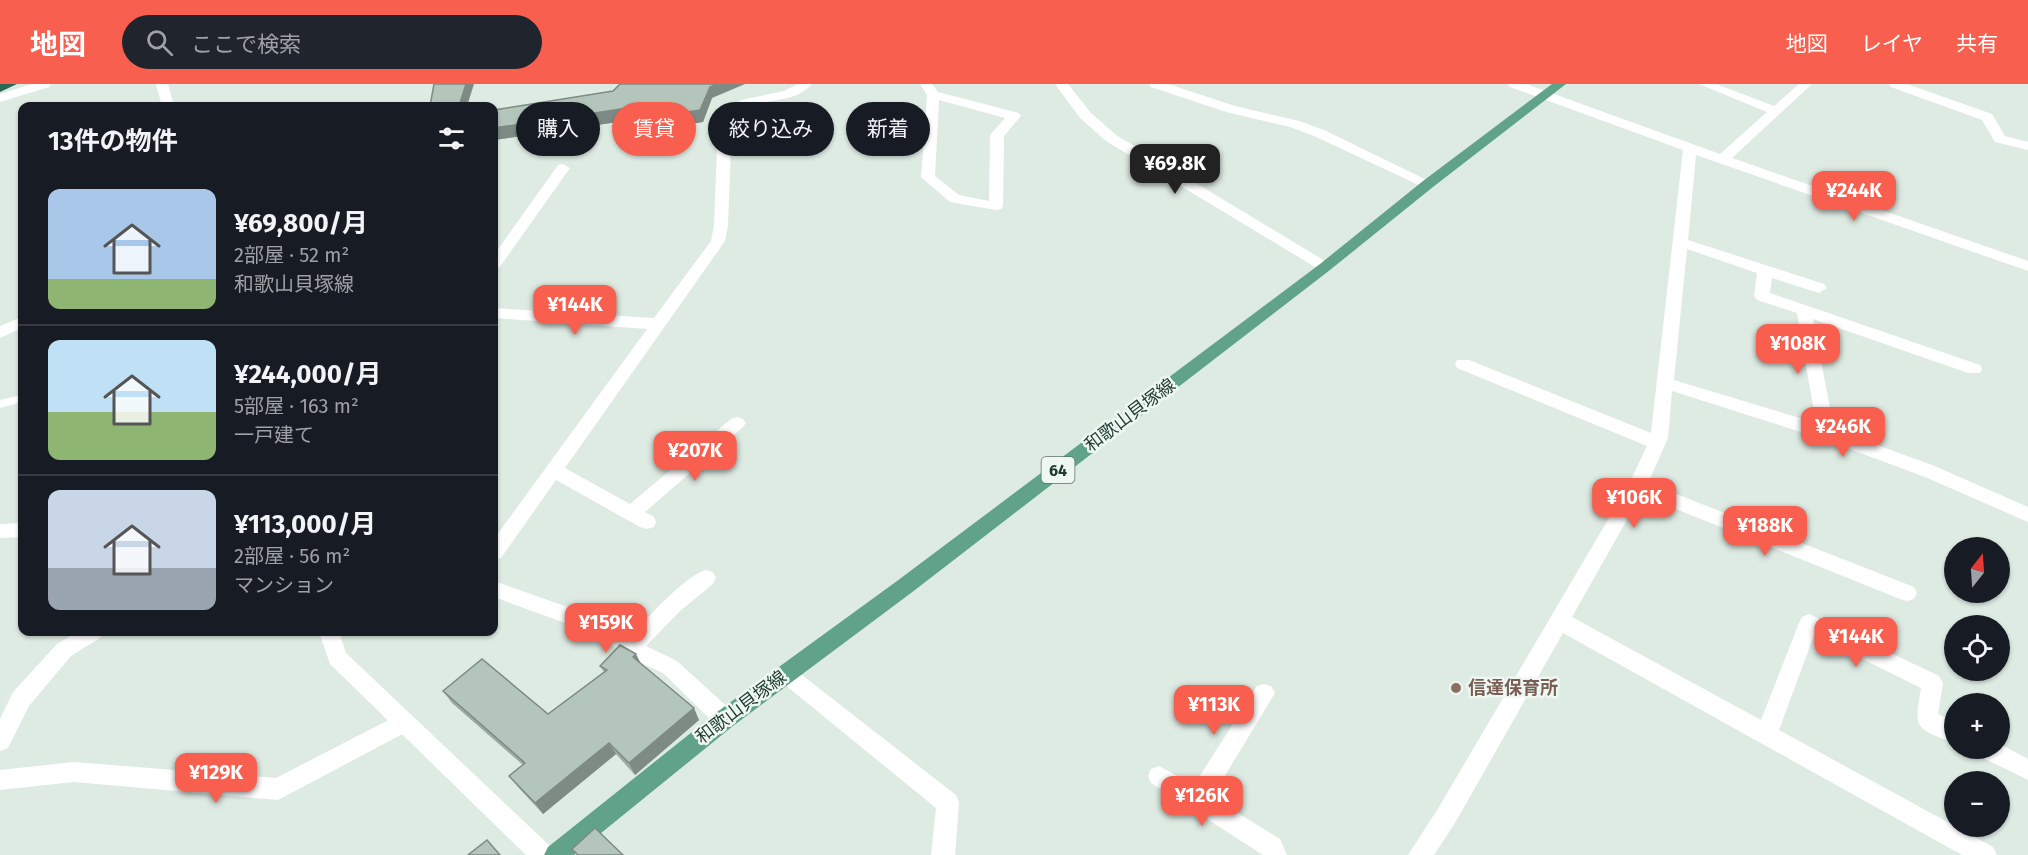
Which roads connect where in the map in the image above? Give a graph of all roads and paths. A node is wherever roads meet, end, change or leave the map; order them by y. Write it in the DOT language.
graph roads {
  1 [pos="11,84"];
  2 [pos="45,84"];
  3 [pos="162,84"];
  4 [pos="806,84"];
  5 [pos="1061,84"];
  6 [pos="1155,84"];
  7 [pos="1514,84"];
  8 [pos="1560,84"];
  9 [pos="1706,84"];
  10 [pos="1806,84"];
  11 [pos="1895,84"];
  12 [pos="0,88"];
  13 [pos="929,89"];
  14 [pos="1544,96"];
  15 [pos="0,98"];
  16 [pos="167,102"];
  17 [pos="1776,111"];
  18 [pos="2028,146"];
  19 [pos="1690,148"];
  20 [pos="1723,159"];
  21 [pos="563,168"];
  22 [pos="1428,184"];
  23 [pos="1680,242"];
  24 [pos="498,259"];
  25 [pos="2028,266"];
  26 [pos="1325,267"];
  27 [pos="1765,270"];
  28 [pos="1819,288"];
  29 [pos="1804,311"];
  30 [pos="498,314"];
  31 [pos="18,324"];
  32 [pos="659,324"];
  33 [pos="0,333"];
  34 [pos="1463,364"];
  35 [pos="1974,369"];
  36 [pos="1665,383"];
  37 [pos="18,400"];
  38 [pos="0,404"];
  39 [pos="737,423"];
  40 [pos="1826,433"];
  41 [pos="1657,443"];
  42 [pos="554,470"];
  43 [pos="1637,486"];
  44 [pos="631,513"];
  45 [pos="2028,515"];
  46 [pos="647,522"];
  47 [pos="18,530"];
  48 [pos="0,531"];
  49 [pos="498,547"];
  50 [pos="706,578"];
  51 [pos="498,590"];
  52 [pos="1907,593"];
  53 [pos="1560,621"];
  54 [pos="87,636"];
  55 [pos="330,636"];
  56 [pos="631,648"];
  57 [pos="786,674"];
  58 [pos="1264,693"];
  59 [pos="724,718"];
  60 [pos="404,722"];
  61 [pos="1944,728"];
  62 [pos="1767,735"];
  63 [pos="0,741"];
  64 [pos="2006,759"];
  65 [pos="2028,770"];
  66 [pos="1159,776"];
  67 [pos="0,780"];
  68 [pos="1197,800"];
  69 [pos="543,855"];
  70 [pos="556,855"];
  71 [pos="943,855"];
  72 [pos="1275,855"];
  73 [pos="1420,855"];
  74 [pos="1985,855"];
  1 -- 12 [label="highway"];
  2 -- 15 [label="street"];
  3 -- 16 [label="street"];
  4 -- 32 [label="street"];
  5 -- 26 [label="street"];
  6 -- 22 [label="street"];
  7 -- 14 [label="street"];
  8 -- 14 [label="main road, 和歌山貝塚線 / 64"];
  9 -- 17 [label="street"];
  10 -- 17 [label="street"];
  11 -- 18 [label="street"];
  13 -- 13 [label="street"];
  14 -- 19 [label="street"];
  14 -- 22 [label="main road, 和歌山貝塚線 / 64"];
  17 -- 20 [label="street"];
  19 -- 20 [label="street"];
  19 -- 23 [label="street"];
  20 -- 25 [label="street"];
  21 -- 24 [label="street"];
  22 -- 26 [label="main road, 和歌山貝塚線 / 64"];
  23 -- 27 [label="street"];
  23 -- 36 [label="street"];
  26 -- 57 [label="main road, 和歌山貝塚線 / 64"];
  27 -- 28 [label="street"];
  27 -- 29 [label="street"];
  29 -- 35 [label="street"];
  29 -- 40 [label="street"];
  30 -- 32 [label="street"];
  31 -- 33 [label="street"];
  32 -- 42 [label="street"];
  34 -- 41 [label="street"];
  36 -- 40 [label="street"];
  36 -- 41 [label="street"];
  37 -- 38 [label="lane"];
  39 -- 44 [label="street"];
  40 -- 45 [label="street"];
  41 -- 43 [label="street"];
  42 -- 44 [label="street"];
  42 -- 49 [label="street"];
  43 -- 52 [label="street"];
  43 -- 53 [label="street"];
  44 -- 46 [label="street"];
  47 -- 48 [label="street"];
  50 -- 56 [label="street"];
  51 -- 56 [label="street"];
  53 -- 62 [label="street"];
  53 -- 73 [label="street"];
  54 -- 63 [label="street"];
  55 -- 60 [label="street"];
  56 -- 59 [label="street"];
  57 -- 59 [label="main road, 和歌山貝塚線 / 64"];
  57 -- 71 [label="street"];
  58 -- 68 [label="street"];
  59 -- 70 [label="main road, 和歌山貝塚線 / 64"];
  60 -- 67 [label="street"];
  60 -- 69 [label="street"];
  61 -- 62 [label="street"];
  62 -- 74 [label="street"];
  64 -- 65 [label="street"];
  66 -- 68 [label="street"];
  68 -- 72 [label="street"];
}
